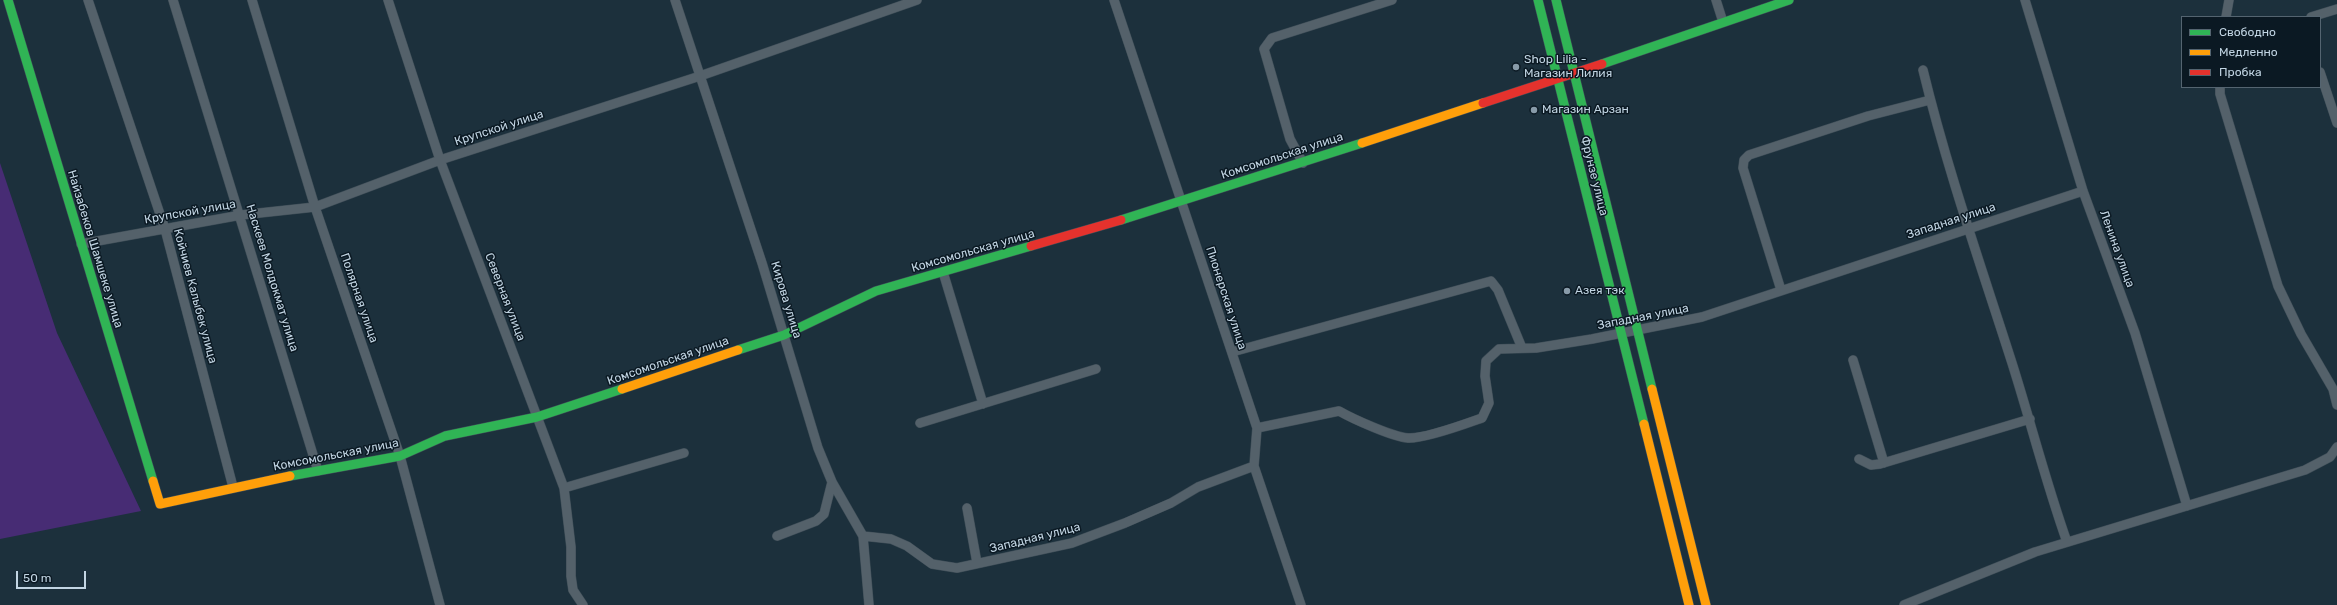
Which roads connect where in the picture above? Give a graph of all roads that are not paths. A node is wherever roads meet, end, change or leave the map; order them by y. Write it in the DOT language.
graph roads {
  1 [pos="8,0"];
  2 [pos="88,0"];
  3 [pos="173,0"];
  4 [pos="252,0"];
  5 [pos="388,0"];
  6 [pos="675,0"];
  7 [pos="916,0"];
  8 [pos="1114,0"];
  9 [pos="1392,0"];
  10 [pos="1538,0"];
  11 [pos="1556,0"];
  12 [pos="1716,0"];
  13 [pos="1789,0"];
  14 [pos="2025,0"];
  15 [pos="2229,0"];
  16 [pos="2337,9"];
  17 [pos="2226,16"];
  18 [pos="2314,16"];
  19 [pos="1723,22"];
  20 [pos="1923,70"];
  21 [pos="1575,73"];
  22 [pos="2321,75"];
  23 [pos="700,76"];
  24 [pos="1558,79"];
  25 [pos="2220,88"];
  26 [pos="1930,100"];
  27 [pos="2337,123"];
  28 [pos="440,160"];
  29 [pos="1303,163"];
  30 [pos="2083,191"];
  31 [pos="1182,202"];
  32 [pos="315,207"];
  33 [pos="241,215"];
  34 [pos="1968,228"];
  35 [pos="165,229"];
  36 [pos="81,244"];
  37 [pos="943,272"];
  38 [pos="1781,290"];
  39 [pos="1638,330"];
  40 [pos="1621,334"];
  41 [pos="784,335"];
  42 [pos="1522,348"];
  43 [pos="1232,352"];
  44 [pos="1854,360"];
  45 [pos="1096,369"];
  46 [pos="983,404"];
  47 [pos="2337,405"];
  48 [pos="537,418"];
  49 [pos="2030,419"];
  50 [pos="920,423"];
  51 [pos="1257,428"];
  52 [pos="2337,447"];
  53 [pos="684,452"];
  54 [pos="400,456"];
  55 [pos="1859,459"];
  56 [pos="1884,463"];
  57 [pos="1254,466"];
  58 [pos="318,471"];
  59 [pos="832,482"];
  60 [pos="232,487"];
  61 [pos="564,488"];
  62 [pos="160,504"];
  63 [pos="2187,506"];
  64 [pos="967,508"];
  65 [pos="777,536"];
  66 [pos="862,536"];
  67 [pos="2067,542"];
  68 [pos="1695,560"];
  69 [pos="977,563"];
  70 [pos="1679,564"];
  71 [pos="440,605"];
  72 [pos="583,605"];
  73 [pos="868,605"];
  74 [pos="1301,605"];
  75 [pos="1689,605"];
  76 [pos="1706,605"];
  77 [pos="1904,605"];
  1 -- 36 [label="street, Найзабеков Шамшеке улица"];
  2 -- 35 [label="street, Койчиев Калыбек улица"];
  3 -- 33 [label="street, Наскеев Молдокмат улица"];
  4 -- 32 [label="street, Полярная улица"];
  5 -- 28 [label="street, Северная улица"];
  6 -- 23 [label="street, Кирова улица"];
  7 -- 23 [label="street, Крупской улица"];
  8 -- 31 [label="street, Пионерская улица"];
  9 -- 29 [label="street"];
  10 -- 24 [label="street, Фрунзе улица"];
  11 -- 21 [label="street, Фрунзе улица"];
  12 -- 19 [label="street"];
  13 -- 19 [label="street, Комсомольская улица"];
  14 -- 30 [label="street, Ленина улица"];
  15 -- 17 [label="street"];
  16 -- 18 [label="street"];
  19 -- 21 [label="street, Комсомольская улица"];
  20 -- 26 [label="street"];
  21 -- 24 [label="street, Комсомольская улица"];
  21 -- 39 [label="street, Фрунзе улица"];
  22 -- 27 [label="street"];
  23 -- 28 [label="street, Крупской улица"];
  23 -- 41 [label="street, Кирова улица"];
  24 -- 29 [label="street, Комсомольская улица"];
  24 -- 40 [label="street, Фрунзе улица"];
  25 -- 47 [label="street"];
  26 -- 34 [label="street"];
  26 -- 38 [label="street"];
  28 -- 32 [label="street, Крупской улица"];
  28 -- 48 [label="street, Северная улица"];
  29 -- 31 [label="street, Комсомольская улица"];
  30 -- 34 [label="street, Западная улица"];
  30 -- 63 [label="street, Ленина улица"];
  31 -- 37 [label="street, Комсомольская улица"];
  31 -- 43 [label="street, Пионерская улица"];
  32 -- 33 [label="street, Крупской улица"];
  32 -- 54 [label="street, Полярная улица"];
  33 -- 35 [label="street, Крупской улица"];
  33 -- 58 [label="street, Наскеев Молдокмат улица"];
  34 -- 38 [label="street, Западная улица"];
  34 -- 49 [label="street"];
  35 -- 36 [label="street, Крупской улица"];
  35 -- 60 [label="street, Койчиев Калыбек улица"];
  36 -- 62 [label="street, Найзабеков Шамшеке улица"];
  37 -- 41 [label="street, Комсомольская улица"];
  37 -- 46 [label="street"];
  38 -- 39 [label="street, Западная улица"];
  39 -- 40 [label="street, Западная улица"];
  39 -- 68 [label="street, Фрунзе улица"];
  40 -- 42 [label="street, Западная улица"];
  40 -- 70 [label="street, Фрунзе улица"];
  41 -- 48 [label="street, Комсомольская улица"];
  41 -- 59 [label="street, Кирова улица"];
  42 -- 43 [label="street"];
  42 -- 51 [label="street, Западная улица"];
  43 -- 51 [label="street, Пионерская улица"];
  44 -- 56 [label="street"];
  45 -- 46 [label="street"];
  46 -- 50 [label="street"];
  48 -- 54 [label="street, Комсомольская улица"];
  48 -- 61 [label="street, Северная улица"];
  49 -- 56 [label="street"];
  49 -- 67 [label="street"];
  51 -- 57 [label="street, Пионерская улица"];
  52 -- 63 [label="street"];
  53 -- 61 [label="street"];
  54 -- 58 [label="street, Комсомольская улица"];
  54 -- 71 [label="street, Полярная улица"];
  55 -- 56 [label="street"];
  57 -- 69 [label="street, Западная улица"];
  57 -- 74 [label="street, Пионерская улица"];
  58 -- 60 [label="street, Комсомольская улица"];
  59 -- 65 [label="street"];
  59 -- 66 [label="street, Кирова улица"];
  60 -- 62 [label="street, Комсомольская улица"];
  61 -- 72 [label="street, Северная улица"];
  63 -- 67 [label="street"];
  64 -- 69 [label="street"];
  66 -- 69 [label="street, Западная улица"];
  66 -- 73 [label="street, Кирова улица"];
  67 -- 77 [label="street"];
  68 -- 70 [label="street"];
  68 -- 76 [label="street, Фрунзе улица"];
  70 -- 75 [label="street, Фрунзе улица"];
}
